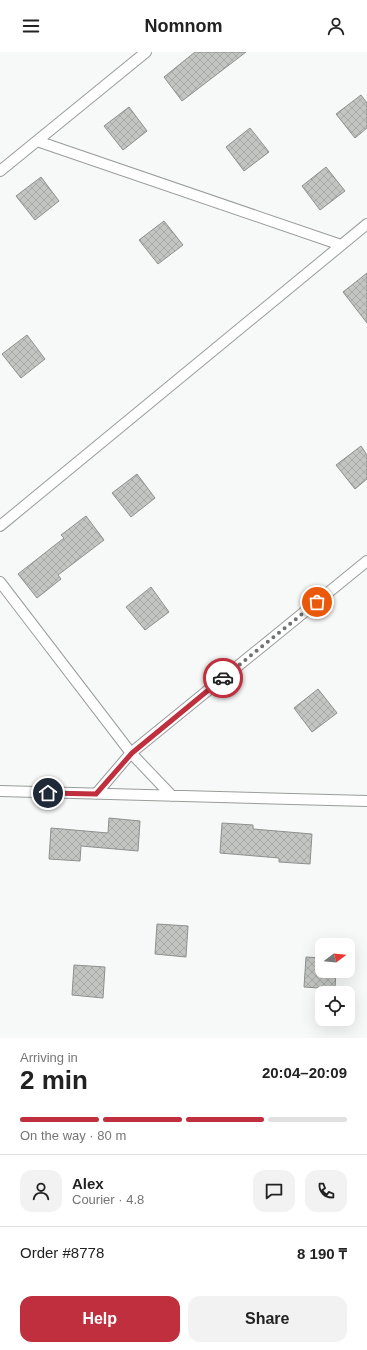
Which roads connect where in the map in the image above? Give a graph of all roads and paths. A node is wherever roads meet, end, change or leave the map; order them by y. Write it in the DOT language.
graph roads {
  1 [pos="146,52"];
  2 [pos="37,141"];
  3 [pos="0,171"];
  4 [pos="367,224"];
  5 [pos="341,245"];
  6 [pos="0,526"];
  7 [pos="367,561"];
  8 [pos="0,582"];
  9 [pos="132,753"];
  10 [pos="0,791"];
  11 [pos="96,794"];
  12 [pos="172,796"];
  13 [pos="367,801"];
  1 -- 2 [label="lane"];
  2 -- 3 [label="lane"];
  2 -- 5 [label="lane"];
  4 -- 5 [label="lane"];
  5 -- 6 [label="lane"];
  7 -- 9 [label="lane"];
  8 -- 9 [label="lane"];
  9 -- 11 [label="lane"];
  9 -- 12 [label="lane"];
  10 -- 11 [label="lane"];
  11 -- 12 [label="lane"];
  12 -- 13 [label="lane"];
}
